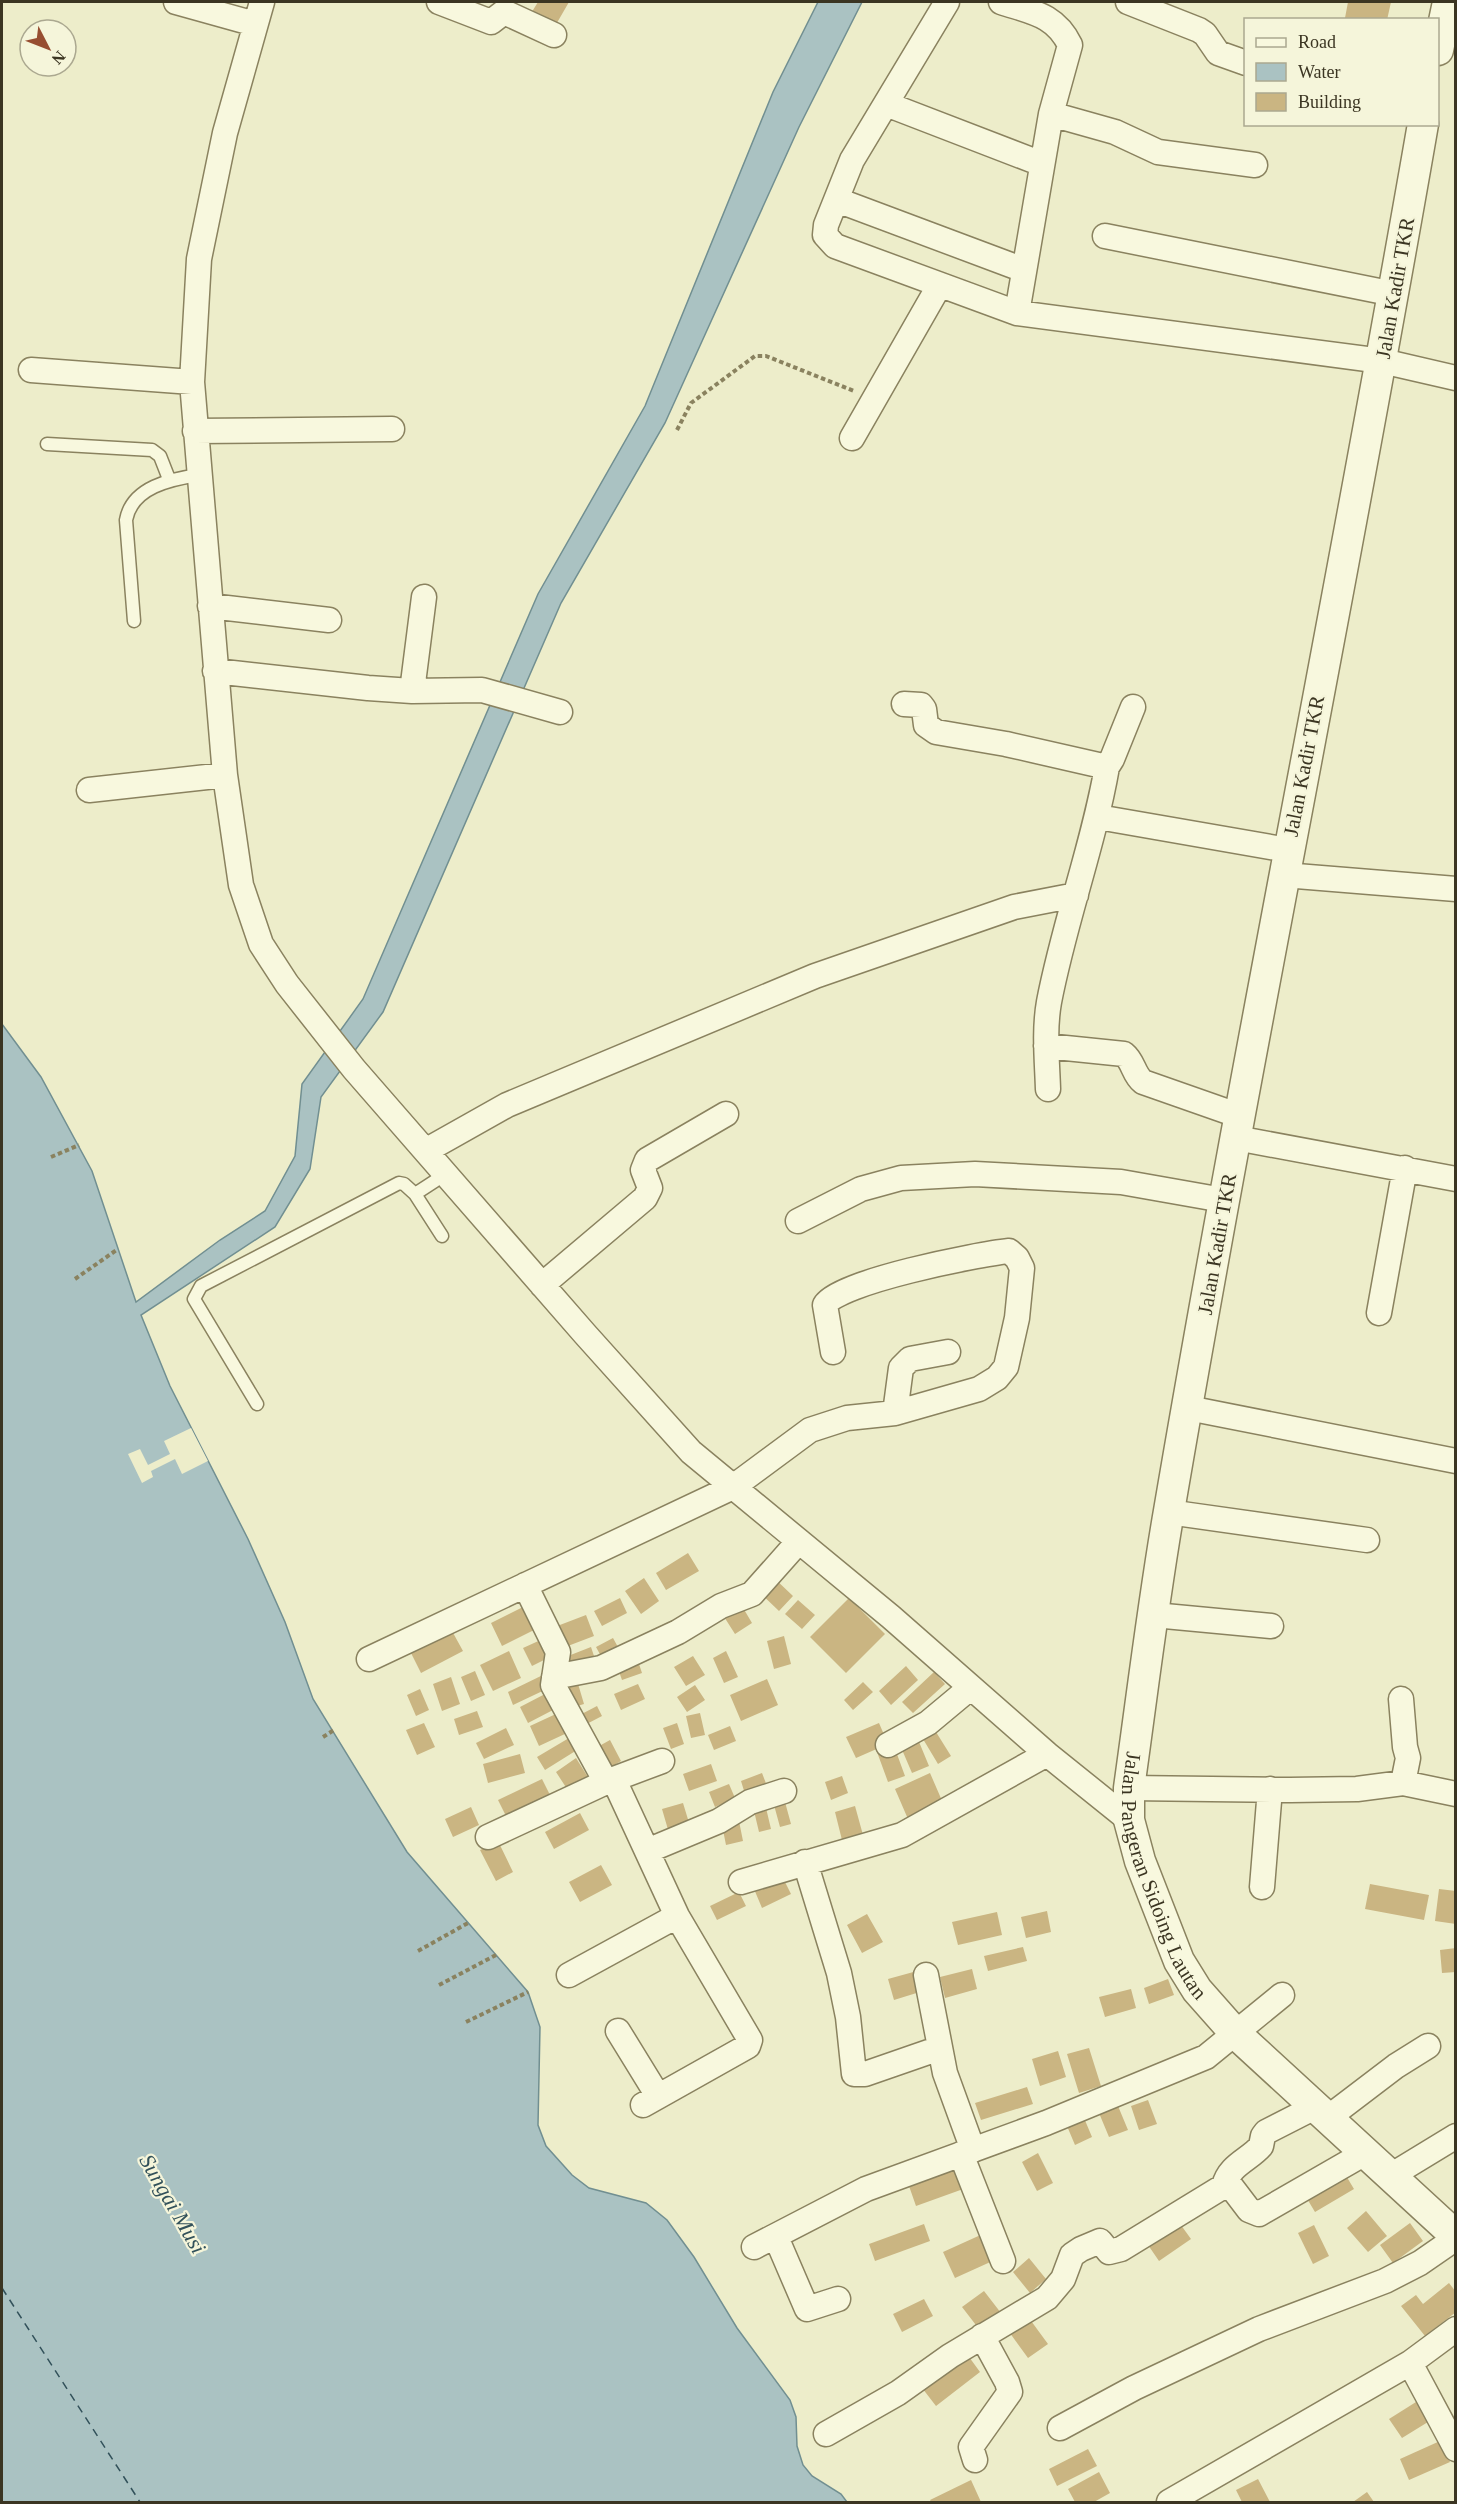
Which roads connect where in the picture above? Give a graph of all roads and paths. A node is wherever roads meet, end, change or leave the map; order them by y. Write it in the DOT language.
graph roads {
  1 [pos="176,2"];
  2 [pos="438,2"];
  3 [pos="947,2"];
  4 [pos="1001,2"];
  5 [pos="1128,2"];
  6 [pos="1450,4"];
  7 [pos="466,6"];
  8 [pos="258,13"];
  9 [pos="554,35"];
  10 [pos="1439,43"];
  11 [pos="1244,63"];
  12 [pos="886,104"];
  13 [pos="1051,114"];
  14 [pos="1424,126"];
  15 [pos="1042,164"];
  16 [pos="1255,165"];
  17 [pos="837,200"];
  18 [pos="1105,236"];
  19 [pos="1024,270"];
  20 [pos="939,286"];
  21 [pos="1394,294"];
  22 [pos="1017,313"];
  23 [pos="1382,361"];
  24 [pos="31,370"];
  25 [pos="1455,378"];
  26 [pos="192,382"];
  27 [pos="874,400"];
  28 [pos="392,429"];
  29 [pos="677,430"];
  30 [pos="195,431"];
  31 [pos="852,438"];
  32 [pos="46,444"];
  33 [pos="199,475"];
  34 [pos="169,479"];
  35 [pos="424,597"];
  36 [pos="210,606"];
  37 [pos="329,620"];
  38 [pos="134,621"];
  39 [pos="215,671"];
  40 [pos="412,691"];
  41 [pos="904,704"];
  42 [pos="1133,707"];
  43 [pos="560,712"];
  44 [pos="1107,767"];
  45 [pos="225,774"];
  46 [pos="89,790"];
  47 [pos="1098,817"];
  48 [pos="1286,862"];
  49 [pos="1455,889"];
  50 [pos="1076,895"];
  51 [pos="1046,1046"];
  52 [pos="1048,1089"];
  53 [pos="726,1114"];
  54 [pos="1238,1127"];
  55 [pos="78,1145"];
  56 [pos="426,1150"];
  57 [pos="51,1157"];
  58 [pos="1405,1168"];
  59 [pos="444,1171"];
  60 [pos="1455,1179"];
  61 [pos="415,1194"];
  62 [pos="1223,1200"];
  63 [pos="798,1221"];
  64 [pos="442,1236"];
  65 [pos="118,1249"];
  66 [pos="75,1278"];
  67 [pos="542,1285"];
  68 [pos="1379,1313"];
  69 [pos="833,1352"];
  70 [pos="948,1352"];
  71 [pos="257,1404"];
  72 [pos="1188,1408"];
  73 [pos="895,1413"];
  74 [pos="1455,1461"];
  75 [pos="733,1487"];
  76 [pos="1168,1512"];
  77 [pos="1367,1540"];
  78 [pos="799,1541"];
  79 [pos="525,1585"];
  80 [pos="1154,1615"];
  81 [pos="1271,1626"];
  82 [pos="369,1659"];
  83 [pos="554,1677"];
  84 [pos="970,1688"];
  85 [pos="1401,1699"];
  86 [pos="334,1730"];
  87 [pos="323,1737"];
  88 [pos="888,1745"];
  89 [pos="1047,1754"];
  90 [pos="663,1761"];
  91 [pos="610,1781"];
  92 [pos="1403,1783"];
  93 [pos="1129,1788"];
  94 [pos="1270,1789"];
  95 [pos="784,1791"];
  96 [pos="1455,1794"];
  97 [pos="1129,1820"];
  98 [pos="488,1837"];
  99 [pos="647,1851"];
  100 [pos="817,1859"];
  101 [pos="741,1882"];
  102 [pos="1262,1887"];
  103 [pos="677,1916"];
  104 [pos="468,1923"];
  105 [pos="418,1951"];
  106 [pos="496,1955"];
  107 [pos="569,1975"];
  108 [pos="926,1975"];
  109 [pos="439,1985"];
  110 [pos="528,1992"];
  111 [pos="1282,1995"];
  112 [pos="466,2022"];
  113 [pos="618,2031"];
  114 [pos="1235,2033"];
  115 [pos="1428,2046"];
  116 [pos="940,2048"];
  117 [pos="1323,2112"];
  118 [pos="1455,2136"];
  119 [pos="967,2152"];
  120 [pos="1365,2153"];
  121 [pos="1392,2175"];
  122 [pos="1224,2186"];
  123 [pos="1454,2233"];
  124 [pos="776,2237"];
  125 [pos="754,2247"];
  126 [pos="1003,2261"];
  127 [pos="838,2299"];
  128 [pos="1455,2329"];
  129 [pos="982,2336"];
  130 [pos="1410,2363"];
  131 [pos="1060,2428"];
  132 [pos="826,2434"];
  133 [pos="1455,2449"];
  134 [pos="975,2460"];
  135 [pos="1169,2502"];
  1 -- 8 [label="street"];
  2 -- 7 [label="street"];
  3 -- 12 [label="street"];
  4 -- 13 [label="street"];
  5 -- 11 [label="street"];
  6 -- 10 [label="street"];
  7 -- 9 [label="street"];
  8 -- 26 [label="street"];
  12 -- 15 [label="street"];
  12 -- 17 [label="street"];
  13 -- 15 [label="street"];
  13 -- 16 [label="street"];
  14 -- 21 [label="street, Jalan Kadir TKR"];
  15 -- 19 [label="street"];
  17 -- 19 [label="street"];
  17 -- 20 [label="street"];
  18 -- 21 [label="street"];
  19 -- 22 [label="street"];
  20 -- 22 [label="street"];
  20 -- 27 [label="street"];
  21 -- 23 [label="street, Jalan Kadir TKR"];
  22 -- 23 [label="street"];
  23 -- 25 [label="street"];
  23 -- 48 [label="street, Jalan Kadir TKR"];
  24 -- 26 [label="street"];
  26 -- 30 [label="street"];
  27 -- 29 [label="path"];
  27 -- 31 [label="street"];
  28 -- 30 [label="street"];
  30 -- 33 [label="street"];
  32 -- 34 [label="lane"];
  33 -- 34 [label="lane"];
  33 -- 36 [label="street"];
  34 -- 38 [label="lane"];
  35 -- 40 [label="street"];
  36 -- 37 [label="street"];
  36 -- 39 [label="street"];
  39 -- 40 [label="street"];
  39 -- 45 [label="street"];
  40 -- 43 [label="street"];
  41 -- 44 [label="street"];
  42 -- 44 [label="street"];
  44 -- 47 [label="street"];
  45 -- 46 [label="street"];
  45 -- 56 [label="street"];
  47 -- 48 [label="street"];
  47 -- 50 [label="street"];
  48 -- 49 [label="street"];
  48 -- 54 [label="street, Jalan Kadir TKR"];
  50 -- 51 [label="street"];
  50 -- 56 [label="street"];
  51 -- 52 [label="street"];
  51 -- 54 [label="street"];
  53 -- 67 [label="street"];
  54 -- 58 [label="street"];
  54 -- 62 [label="street, Jalan Kadir TKR"];
  55 -- 57 [label="path"];
  56 -- 59 [label="street"];
  58 -- 60 [label="street"];
  58 -- 68 [label="street"];
  59 -- 61 [label="lane"];
  59 -- 67 [label="street"];
  61 -- 64 [label="lane"];
  61 -- 71 [label="lane"];
  62 -- 63 [label="street"];
  62 -- 72 [label="street, Jalan Kadir TKR"];
  65 -- 66 [label="path"];
  67 -- 75 [label="street"];
  69 -- 73 [label="street"];
  70 -- 73 [label="street"];
  72 -- 74 [label="street"];
  72 -- 76 [label="street, Jalan Pangeran Sidoing Lautan"];
  73 -- 75 [label="street"];
  75 -- 78 [label="street"];
  75 -- 79 [label="street"];
  76 -- 77 [label="street"];
  76 -- 80 [label="street, Jalan Pangeran Sidoing Lautan"];
  78 -- 83 [label="street"];
  78 -- 84 [label="street"];
  79 -- 82 [label="street"];
  79 -- 83 [label="street"];
  80 -- 81 [label="street"];
  80 -- 93 [label="street, Jalan Pangeran Sidoing Lautan"];
  83 -- 91 [label="street"];
  84 -- 88 [label="street"];
  84 -- 89 [label="street"];
  85 -- 92 [label="street"];
  86 -- 87 [label="path"];
  89 -- 97 [label="street"];
  89 -- 100 [label="street"];
  90 -- 91 [label="street"];
  91 -- 98 [label="street"];
  91 -- 99 [label="street"];
  92 -- 94 [label="street"];
  92 -- 96 [label="street"];
  93 -- 94 [label="street"];
  93 -- 97 [label="street, Jalan Pangeran Sidoing Lautan"];
  94 -- 102 [label="street"];
  95 -- 99 [label="street"];
  97 -- 114 [label="street, Jalan Pangeran Sidoing Lautan"];
  99 -- 103 [label="street"];
  100 -- 101 [label="street"];
  100 -- 116 [label="street"];
  103 -- 107 [label="street"];
  103 -- 113 [label="street"];
  104 -- 105 [label="path"];
  106 -- 109 [label="path"];
  108 -- 116 [label="street"];
  110 -- 112 [label="path"];
  111 -- 114 [label="street"];
  114 -- 117 [label="street, Jalan Pangeran Sidoing Lautan"];
  114 -- 119 [label="street"];
  115 -- 117 [label="street"];
  116 -- 119 [label="street"];
  117 -- 120 [label="street, Jalan Pangeran Sidoing Lautan"];
  117 -- 122 [label="street"];
  118 -- 121 [label="street"];
  119 -- 124 [label="street"];
  119 -- 126 [label="street"];
  120 -- 121 [label="street, Jalan Pangeran Sidoing Lautan"];
  120 -- 122 [label="street"];
  121 -- 123 [label="street, Jalan Pangeran Sidoing Lautan"];
  122 -- 129 [label="street"];
  123 -- 131 [label="street"];
  124 -- 125 [label="street"];
  124 -- 127 [label="street"];
  128 -- 130 [label="street"];
  129 -- 132 [label="street"];
  129 -- 134 [label="street"];
  130 -- 133 [label="street"];
  130 -- 135 [label="street"];
}
